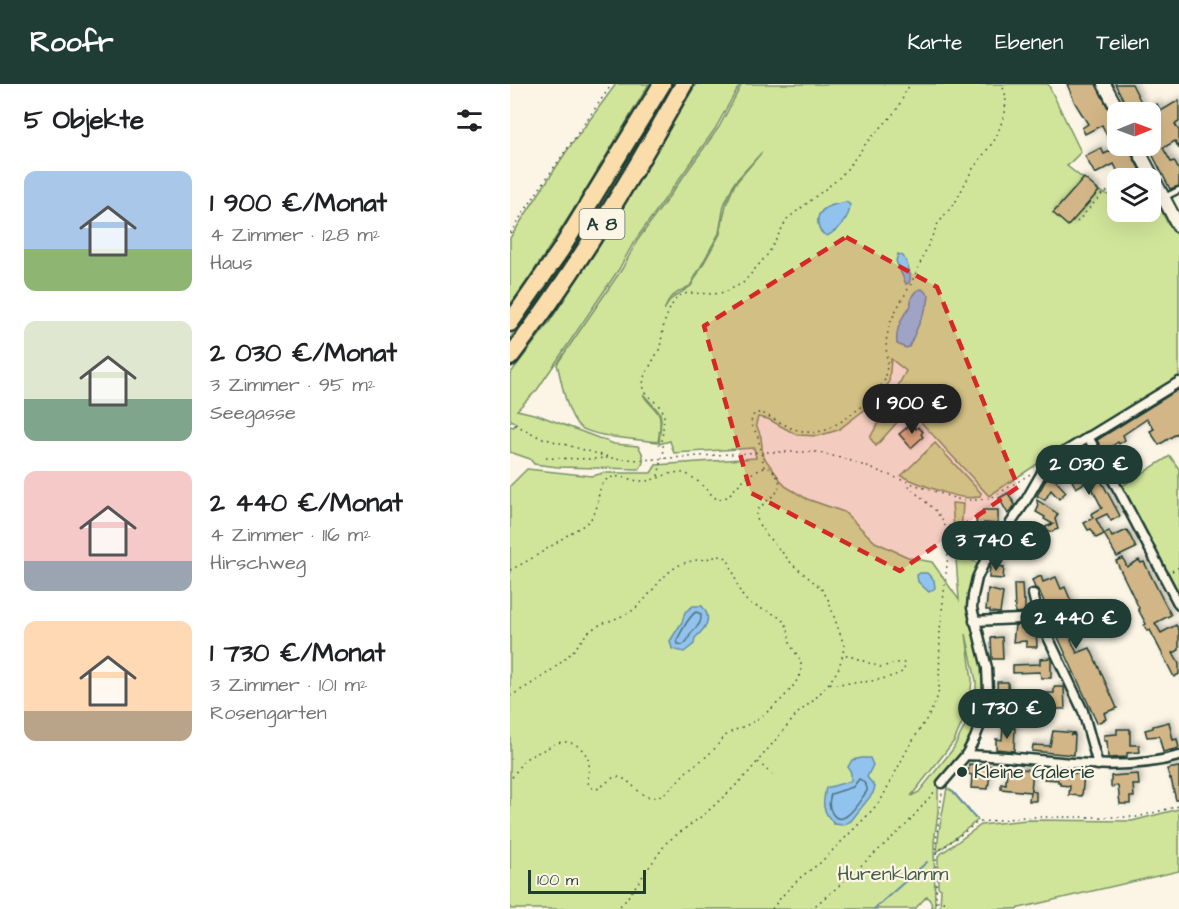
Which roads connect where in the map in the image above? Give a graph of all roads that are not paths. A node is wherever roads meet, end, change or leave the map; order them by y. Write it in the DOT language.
graph roads {
  1 [pos="662,84"];
  2 [pos="684,84"];
  3 [pos="1104,84"];
  4 [pos="1114,102"];
  5 [pos="1141,156"];
  6 [pos="1179,190"];
  7 [pos="1164,197"];
  8 [pos="1179,227"];
  9 [pos="510,323"];
  10 [pos="510,357"];
  11 [pos="1179,382"];
  12 [pos="1088,437"];
  13 [pos="1033,594"];
  14 [pos="1179,605"];
  15 [pos="1039,618"];
  16 [pos="974,621"];
  17 [pos="966,755"];
  18 [pos="1179,756"];
  19 [pos="1098,765"];
  20 [pos="942,783"];
  1 -- 9 [label="highway, A 8"];
  2 -- 10 [label="highway, A 8"];
  3 -- 4 [label="street"];
  5 -- 7 [label="street"];
  6 -- 7 [label="lane"];
  7 -- 8 [label="street"];
  11 -- 12 [label="street"];
  12 -- 14 [label="street"];
  12 -- 16 [label="street"];
  13 -- 15 [label="street"];
  15 -- 16 [label="street"];
  15 -- 19 [label="street"];
  16 -- 17 [label="street"];
  17 -- 19 [label="street"];
  17 -- 20 [label="street"];
  18 -- 19 [label="street"];
}
